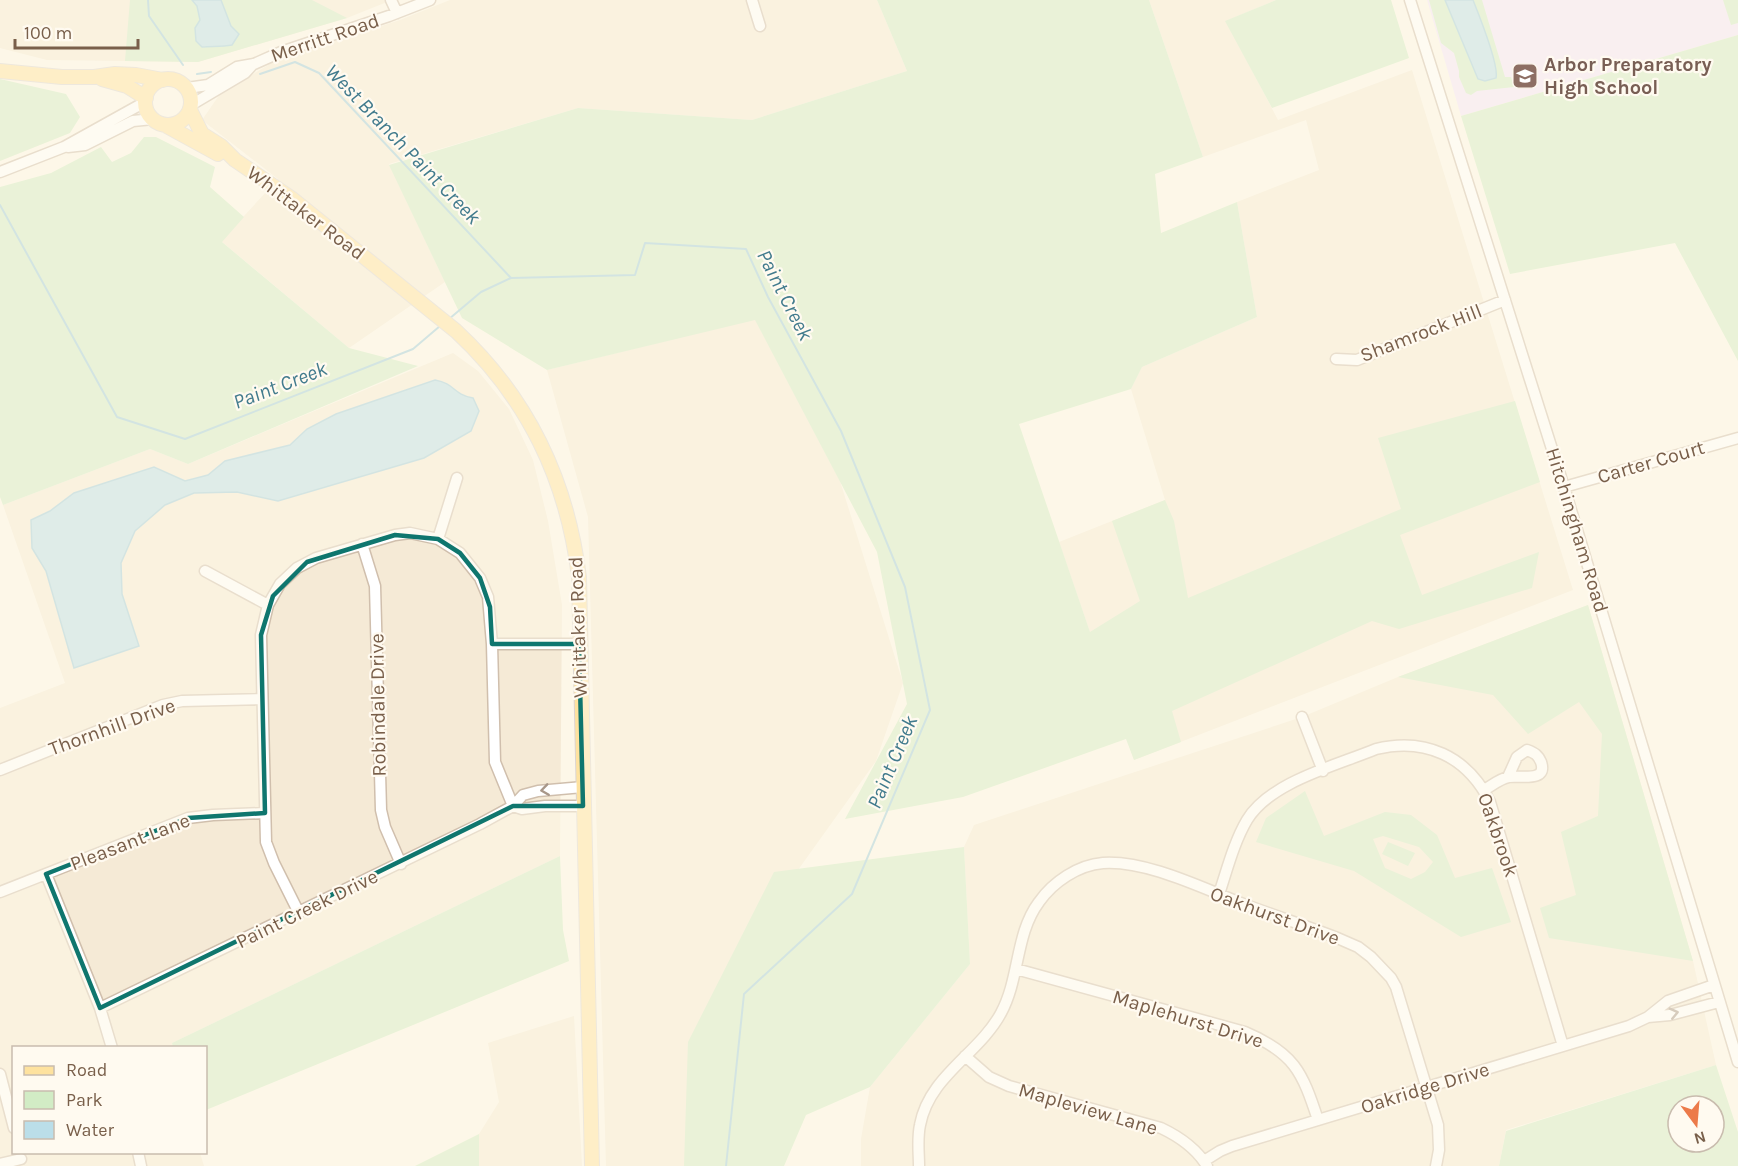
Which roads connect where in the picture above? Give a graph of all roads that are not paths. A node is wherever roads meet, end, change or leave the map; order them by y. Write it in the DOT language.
graph roads {
  1 [pos="391,0"];
  2 [pos="430,0"];
  3 [pos="752,0"];
  4 [pos="1410,0"];
  5 [pos="397,13"];
  6 [pos="760,26"];
  7 [pos="254,64"];
  8 [pos="0,71"];
  9 [pos="94,77"];
  10 [pos="163,80"];
  11 [pos="187,88"];
  12 [pos="146,100"];
  13 [pos="191,108"];
  14 [pos="159,122"];
  15 [pos="64,147"];
  16 [pos="235,160"];
  17 [pos="0,172"];
  18 [pos="1505,300"];
  19 [pos="1335,358"];
  20 [pos="1738,438"];
  21 [pos="457,478"];
  22 [pos="1564,487"];
  23 [pos="438,539"];
  24 [pos="362,544"];
  25 [pos="205,571"];
  26 [pos="268,605"];
  27 [pos="492,644"];
  28 [pos="579,644"];
  29 [pos="262,699"];
  30 [pos="1302,717"];
  31 [pos="0,770"];
  32 [pos="1323,771"];
  33 [pos="1508,777"];
  34 [pos="583,787"];
  35 [pos="1484,790"];
  36 [pos="513,806"];
  37 [pos="583,806"];
  38 [pos="265,813"];
  39 [pos="401,864"];
  40 [pos="46,874"];
  41 [pos="0,892"];
  42 [pos="1219,894"];
  43 [pos="299,913"];
  44 [pos="1016,969"];
  45 [pos="1714,985"];
  46 [pos="1719,1002"];
  47 [pos="100,1008"];
  48 [pos="1648,1017"];
  49 [pos="112,1046"];
  50 [pos="1563,1046"];
  51 [pos="965,1056"];
  52 [pos="1738,1062"];
  53 [pos="0,1074"];
  54 [pos="1427,1087"];
  55 [pos="12,1120"];
  56 [pos="1318,1120"];
  57 [pos="21,1159"];
  58 [pos="0,1164"];
  59 [pos="1206,1164"];
  60 [pos="592,1166"];
  61 [pos="919,1166"];
  62 [pos="1436,1166"];
  1 -- 5 [label="street"];
  2 -- 5 [label="street, Merritt Road"];
  3 -- 6 [label="street"];
  4 -- 18 [label="street, Hitchingham Road"];
  5 -- 7 [label="street, Merritt Road"];
  7 -- 11 [label="street, Merritt Road"];
  7 -- 13 [label="street, Merritt Road"];
  8 -- 9 [label="main road"];
  9 -- 10 [label="main road"];
  9 -- 12 [label="main road"];
  10 -- 11 [label="main road"];
  10 -- 12 [label="main road"];
  11 -- 13 [label="main road"];
  12 -- 14 [label="main road"];
  12 -- 15 [label="street"];
  13 -- 14 [label="main road"];
  13 -- 16 [label="main road, Whittaker Road"];
  14 -- 15 [label="street"];
  14 -- 16 [label="main road, Whittaker Road"];
  15 -- 17 [label="street"];
  16 -- 28 [label="main road, Whittaker Road"];
  18 -- 19 [label="street, Shamrock Hill"];
  18 -- 22 [label="street, Hitchingham Road"];
  20 -- 22 [label="street, Carter Court"];
  21 -- 23 [label="street"];
  22 -- 45 [label="street, Hitchingham Road"];
  23 -- 24 [label="street"];
  23 -- 27 [label="street"];
  24 -- 26 [label="street"];
  24 -- 39 [label="street, Robindale Drive"];
  25 -- 26 [label="street"];
  26 -- 29 [label="street"];
  27 -- 28 [label="street"];
  27 -- 36 [label="street"];
  28 -- 34 [label="main road, Whittaker Road"];
  29 -- 31 [label="street, Thornhill Drive"];
  29 -- 38 [label="street"];
  30 -- 32 [label="street"];
  32 -- 35 [label="street, Oakbrook"];
  32 -- 42 [label="street, Oakbrook"];
  33 -- 35 [label="street"];
  34 -- 36 [label="street, Paint Creek Drive, one-way"];
  34 -- 37 [label="main road, Whittaker Road"];
  35 -- 50 [label="street, Oakbrook"];
  36 -- 37 [label="street, Paint Creek Drive"];
  36 -- 39 [label="street, Paint Creek Drive"];
  37 -- 60 [label="main road, Whittaker Road"];
  38 -- 40 [label="street, Pleasant Lane"];
  38 -- 43 [label="street"];
  39 -- 43 [label="street, Paint Creek Drive"];
  40 -- 41 [label="street, Pleasant Lane"];
  40 -- 47 [label="street"];
  42 -- 44 [label="street, Oakhurst Drive"];
  42 -- 54 [label="street, Oakhurst Drive"];
  43 -- 47 [label="street, Paint Creek Drive"];
  44 -- 51 [label="street, Oakhurst Drive"];
  44 -- 56 [label="street, Maplehurst Drive"];
  45 -- 46 [label="street, Hitchingham Road"];
  45 -- 48 [label="street, Oakridge Drive"];
  48 -- 46 [label="street, Oakridge Drive, one-way"];
  46 -- 52 [label="street, Hitchingham Road"];
  47 -- 49 [label="street"];
  48 -- 50 [label="street, Oakridge Drive"];
  50 -- 54 [label="street, Oakridge Drive"];
  51 -- 59 [label="street, Mapleview Lane"];
  51 -- 61 [label="street, Oakhurst Drive"];
  53 -- 55 [label="street"];
  54 -- 56 [label="street, Oakridge Drive"];
  54 -- 62 [label="street, Oakhurst Drive"];
  56 -- 59 [label="street, Oakridge Drive"];
  57 -- 58 [label="street"];
}
